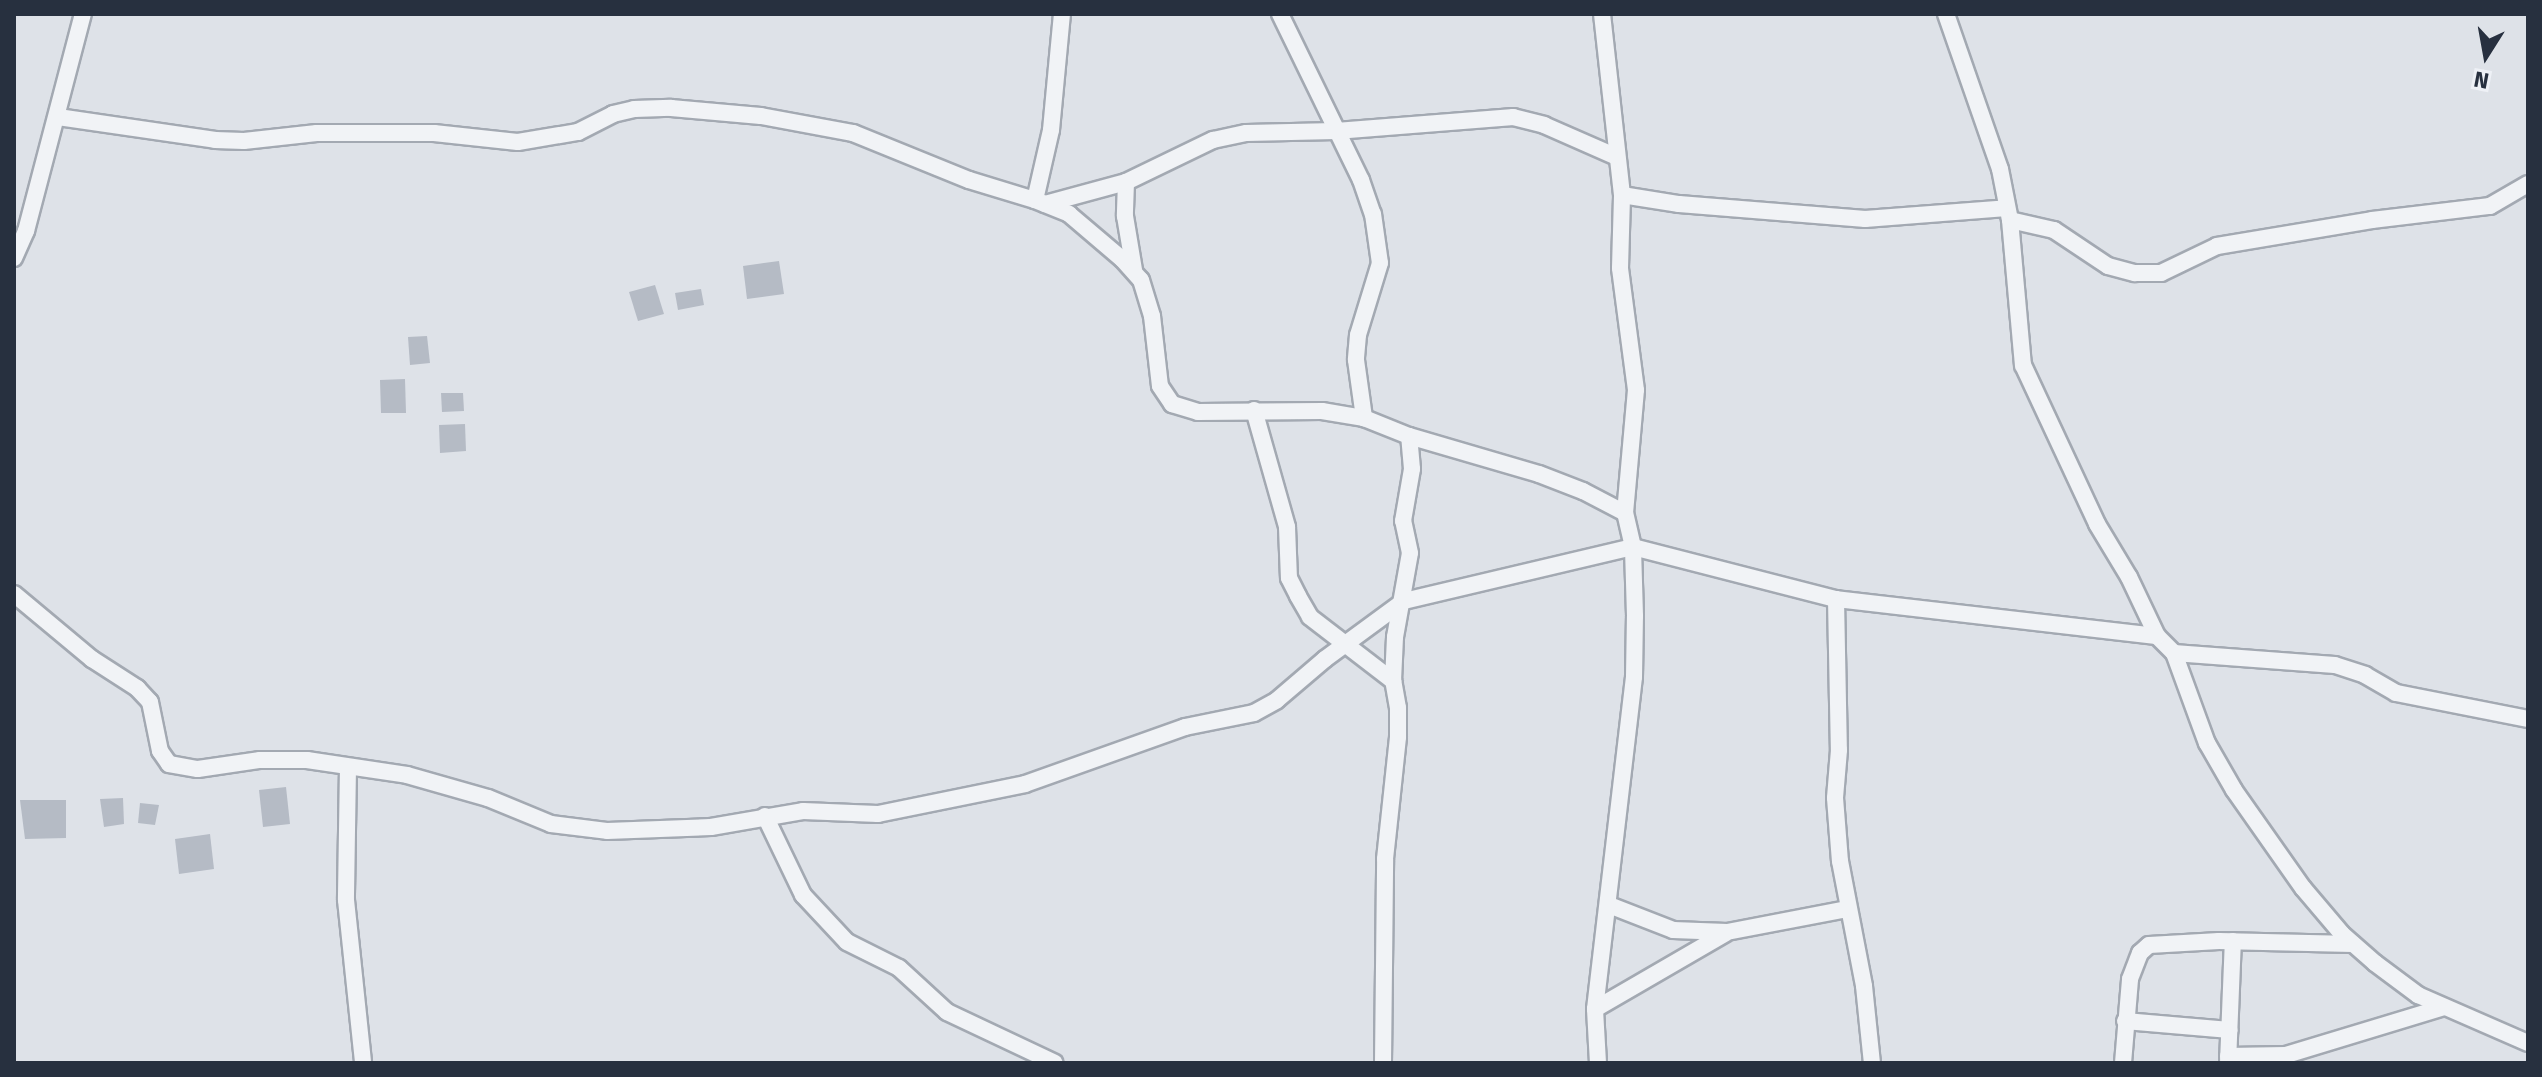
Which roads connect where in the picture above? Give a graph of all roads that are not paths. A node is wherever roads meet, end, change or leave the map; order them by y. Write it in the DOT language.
graph roads {
  1 [pos="83,14"];
  2 [pos="1062,14"];
  3 [pos="1280,14"];
  4 [pos="1602,14"];
  5 [pos="1946,14"];
  6 [pos="58,117"];
  7 [pos="1336,131"];
  8 [pos="1617,157"];
  9 [pos="1126,182"];
  10 [pos="2528,184"];
  11 [pos="1622,195"];
  12 [pos="1040,202"];
  13 [pos="2008,214"];
  14 [pos="14,258"];
  15 [pos="1134,270"];
  16 [pos="1254,410"];
  17 [pos="1364,418"];
  18 [pos="1409,436"];
  19 [pos="1625,513"];
  20 [pos="1633,547"];
  21 [pos="14,594"];
  22 [pos="1836,599"];
  23 [pos="1404,601"];
  24 [pos="2157,636"];
  25 [pos="1346,644"];
  26 [pos="2174,653"];
  27 [pos="1393,681"];
  28 [pos="2528,719"];
  29 [pos="348,767"];
  30 [pos="765,816"];
  31 [pos="1609,905"];
  32 [pos="1848,909"];
  33 [pos="1727,932"];
  34 [pos="2233,941"];
  35 [pos="2353,944"];
  36 [pos="2444,1007"];
  37 [pos="1595,1009"];
  38 [pos="2125,1021"];
  39 [pos="2230,1030"];
  40 [pos="2528,1043"];
  41 [pos="2228,1060"];
  42 [pos="363,1063"];
  43 [pos="1055,1063"];
  44 [pos="1383,1063"];
  45 [pos="1598,1063"];
  46 [pos="1872,1063"];
  47 [pos="2123,1063"];
  1 -- 6 [label="street"];
  2 -- 12 [label="street"];
  3 -- 7 [label="street"];
  4 -- 8 [label="street"];
  5 -- 13 [label="street"];
  6 -- 12 [label="street"];
  6 -- 14 [label="street"];
  7 -- 8 [label="street"];
  7 -- 9 [label="street"];
  7 -- 17 [label="street"];
  8 -- 11 [label="street"];
  9 -- 12 [label="street"];
  9 -- 15 [label="street"];
  10 -- 13 [label="street"];
  11 -- 13 [label="street"];
  11 -- 19 [label="street"];
  12 -- 15 [label="street"];
  13 -- 24 [label="street"];
  15 -- 16 [label="street"];
  16 -- 17 [label="street"];
  16 -- 25 [label="street"];
  17 -- 18 [label="street"];
  18 -- 19 [label="street"];
  18 -- 23 [label="street"];
  19 -- 20 [label="street"];
  20 -- 22 [label="street"];
  20 -- 23 [label="street"];
  20 -- 31 [label="street"];
  21 -- 29 [label="street"];
  22 -- 24 [label="street"];
  22 -- 32 [label="street"];
  23 -- 25 [label="street"];
  23 -- 27 [label="street"];
  24 -- 26 [label="street"];
  25 -- 27 [label="street"];
  25 -- 30 [label="street"];
  26 -- 28 [label="street"];
  26 -- 35 [label="street"];
  27 -- 44 [label="street"];
  29 -- 30 [label="street"];
  29 -- 42 [label="street"];
  30 -- 43 [label="street"];
  31 -- 33 [label="street"];
  31 -- 37 [label="street"];
  32 -- 33 [label="street"];
  32 -- 46 [label="street"];
  33 -- 37 [label="street"];
  34 -- 35 [label="street"];
  34 -- 38 [label="street"];
  34 -- 39 [label="street"];
  35 -- 36 [label="street"];
  36 -- 40 [label="street"];
  36 -- 41 [label="street"];
  37 -- 45 [label="street"];
  38 -- 39 [label="street"];
  38 -- 47 [label="street"];
  39 -- 41 [label="street"];
}
